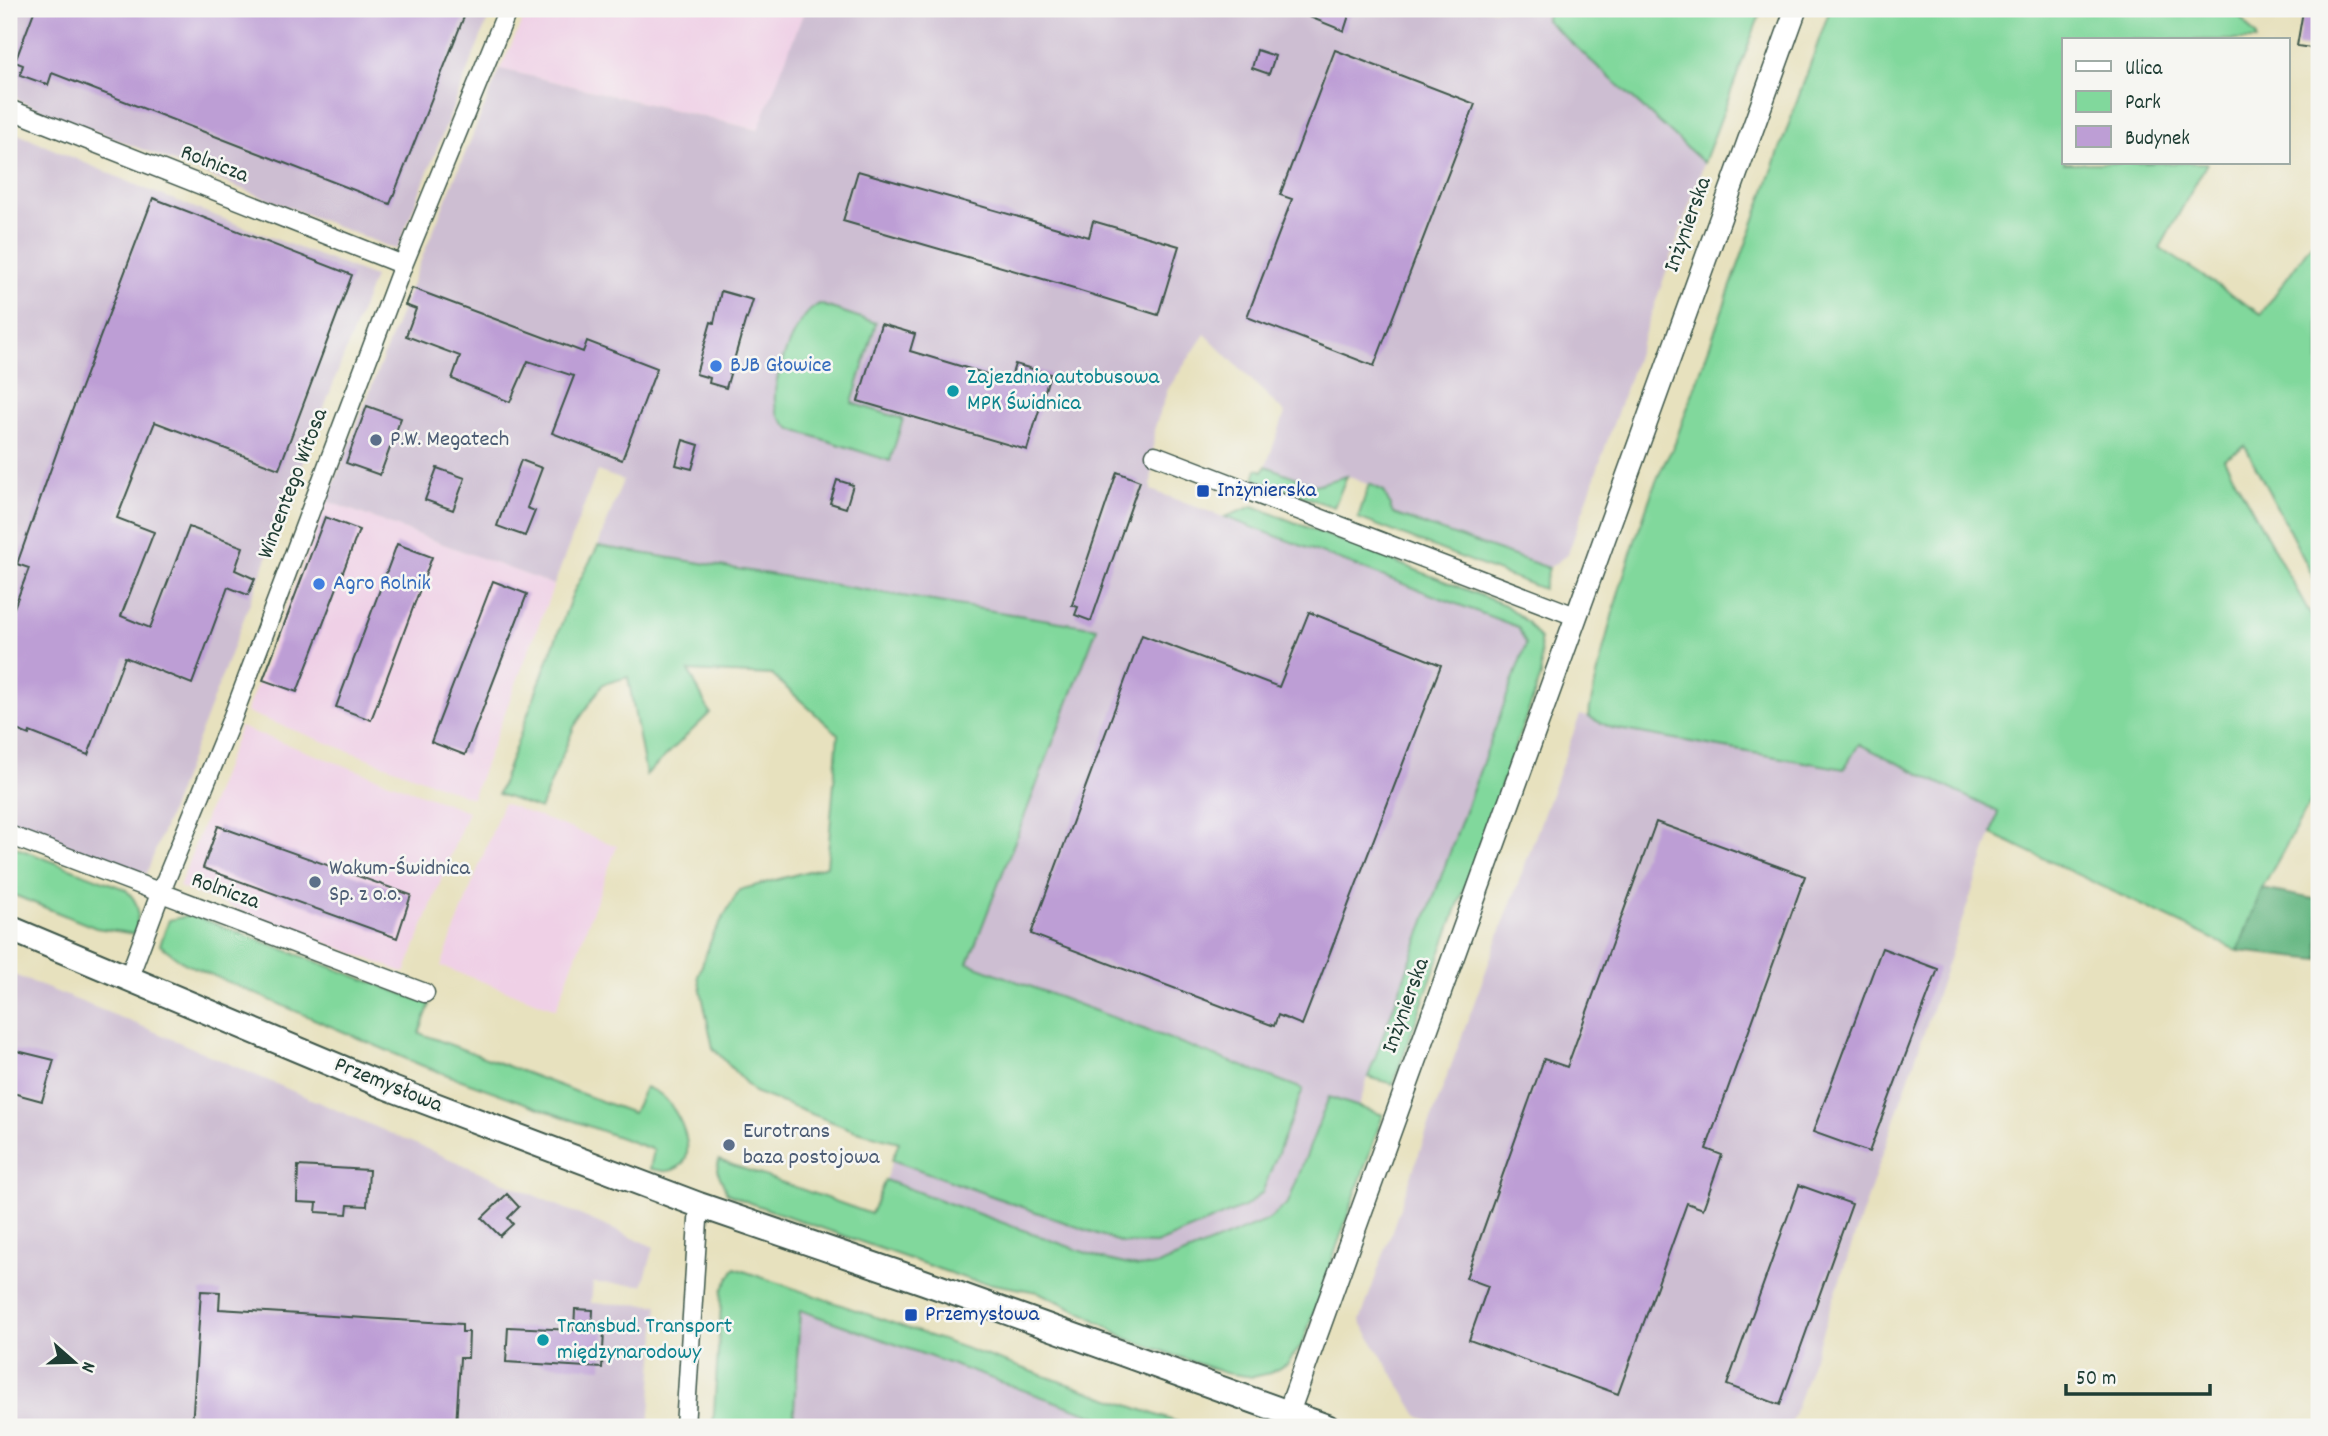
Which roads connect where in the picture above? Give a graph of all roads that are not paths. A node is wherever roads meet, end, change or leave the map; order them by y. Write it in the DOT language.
graph roads {
  1 [pos="508,9"];
  2 [pos="1796,9"];
  3 [pos="9,109"];
  4 [pos="403,265"];
  5 [pos="1155,455"];
  6 [pos="1575,617"];
  7 [pos="9,835"];
  8 [pos="160,894"];
  9 [pos="9,928"];
  10 [pos="130,977"];
  11 [pos="425,993"];
  12 [pos="699,1205"];
  13 [pos="1288,1413"];
  14 [pos="685,1427"];
  15 [pos="1326,1427"];
  1 -- 4 [label="street, Wincentego Witosa"];
  2 -- 6 [label="street, Inżynierska"];
  3 -- 4 [label="street, Rolnicza"];
  4 -- 8 [label="street, Wincentego Witosa"];
  5 -- 6 [label="street"];
  6 -- 13 [label="street, Inżynierska"];
  7 -- 8 [label="street, Rolnicza"];
  8 -- 10 [label="street, Wincentego Witosa"];
  8 -- 11 [label="street, Rolnicza"];
  9 -- 10 [label="main road, Przemysłowa"];
  10 -- 12 [label="main road, Przemysłowa"];
  12 -- 13 [label="main road, Przemysłowa"];
  12 -- 14 [label="street"];
  13 -- 15 [label="main road, Przemysłowa"];
}
